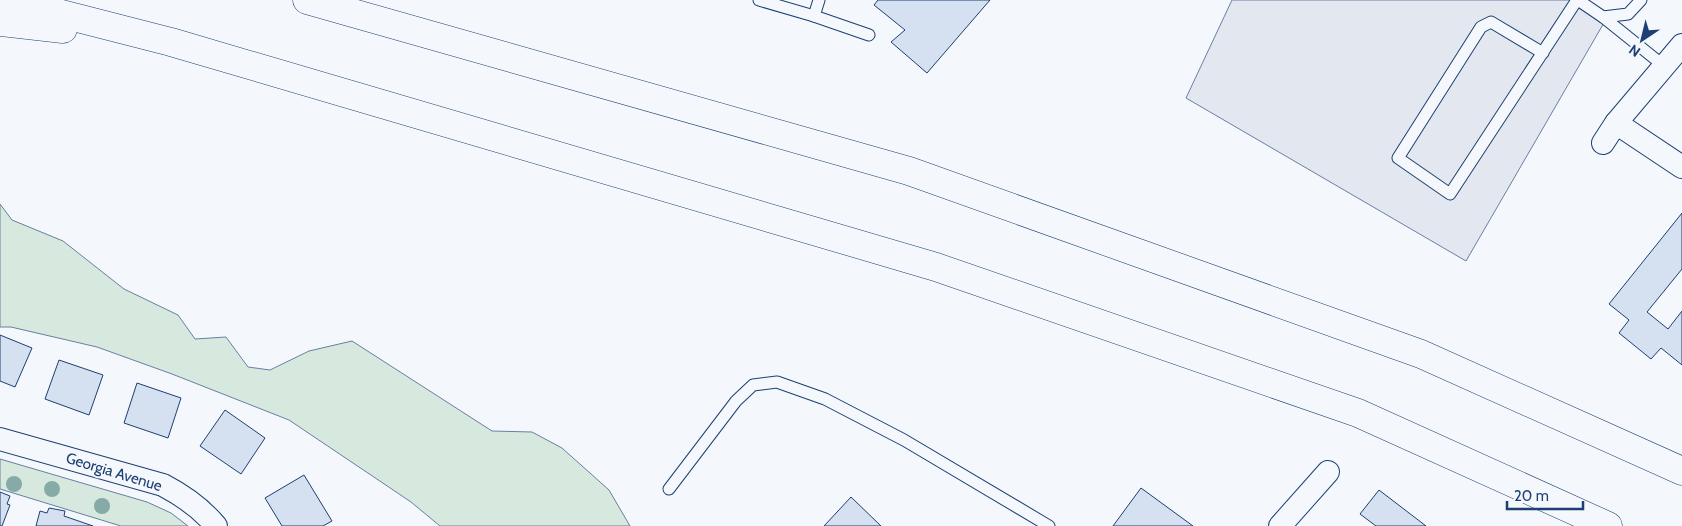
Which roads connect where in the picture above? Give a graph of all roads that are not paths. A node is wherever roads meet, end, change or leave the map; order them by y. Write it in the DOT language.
graph roads {
  1 [pos="7,0"];
  2 [pos="307,0"];
  3 [pos="759,0"];
  4 [pos="819,0"];
  5 [pos="1578,0"];
  6 [pos="1641,0"];
  7 [pos="814,16"];
  8 [pos="1603,17"];
  9 [pos="0,22"];
  10 [pos="868,35"];
  11 [pos="171,42"];
  12 [pos="1682,45"];
  13 [pos="1543,53"];
  14 [pos="1664,66"];
  15 [pos="1616,123"];
  16 [pos="1603,143"];
  17 [pos="1682,167"];
  18 [pos="0,439"];
  19 [pos="1682,471"];
  20 [pos="1328,472"];
  21 [pos="669,489"];
  22 [pos="216,526"];
  23 [pos="1049,526"];
  24 [pos="1280,526"];
  25 [pos="1608,526"];
  1 -- 11 [label="highway"];
  2 -- 19 [label="highway"];
  3 -- 7 [label="lane"];
  4 -- 7 [label="lane"];
  5 -- 8 [label="lane"];
  5 -- 13 [label="lane"];
  6 -- 8 [label="lane"];
  7 -- 10 [label="lane"];
  8 -- 14 [label="lane"];
  9 -- 11 [label="highway"];
  11 -- 25 [label="highway"];
  12 -- 14 [label="street"];
  13 -- 13 [label="lane"];
  14 -- 15 [label="street"];
  15 -- 16 [label="street"];
  15 -- 17 [label="street"];
  18 -- 22 [label="street, Georgia Avenue"];
  20 -- 24 [label="street"];
  21 -- 23 [label="lane"];
}
